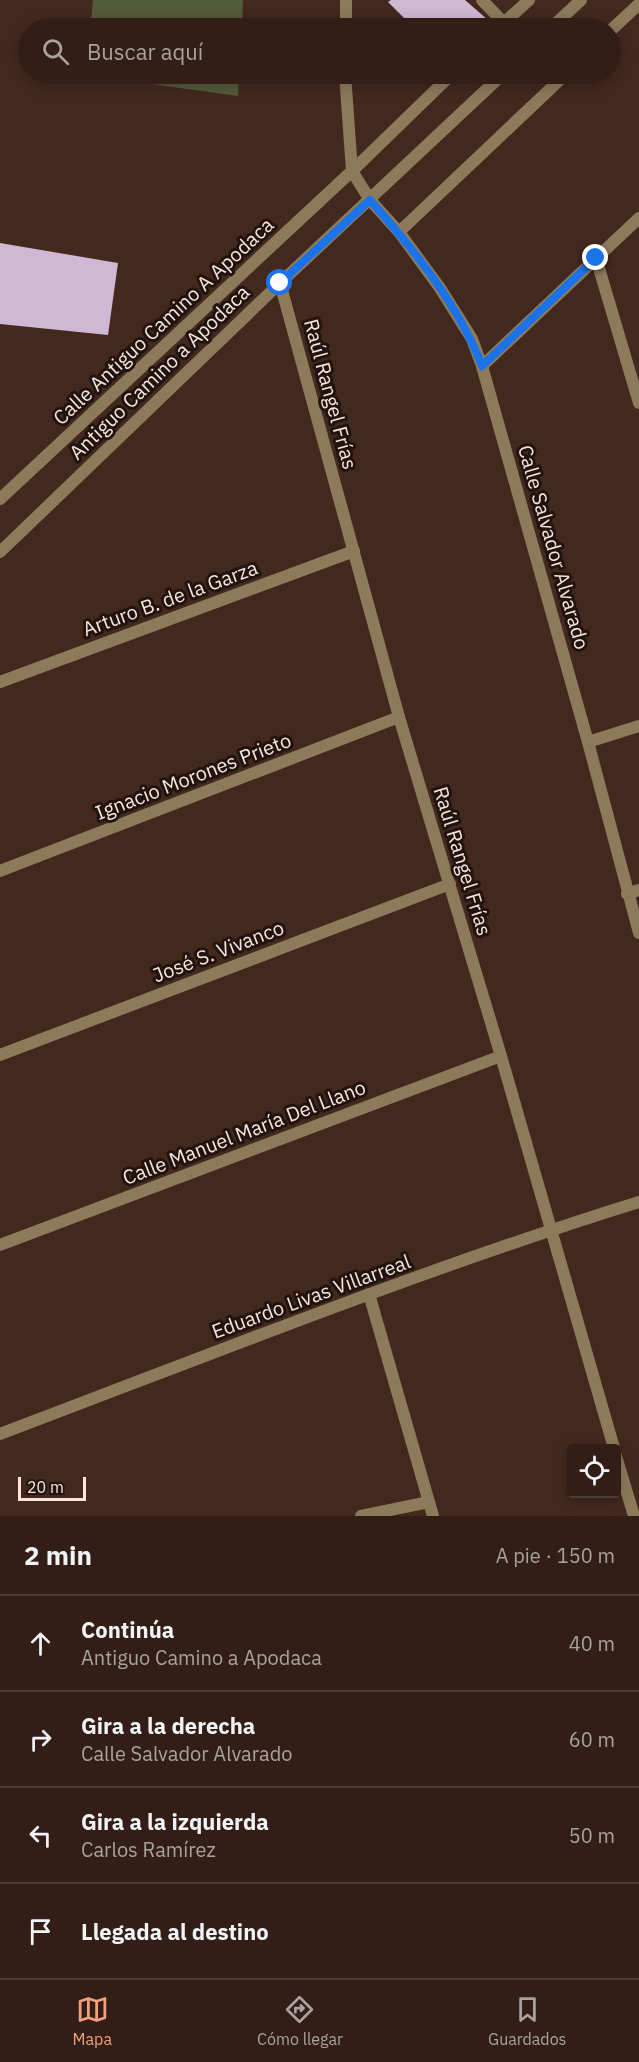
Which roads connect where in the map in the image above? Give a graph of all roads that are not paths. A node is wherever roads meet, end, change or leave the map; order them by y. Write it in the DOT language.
graph roads {
  1 [pos="346,0"];
  2 [pos="482,0"];
  3 [pos="529,0"];
  4 [pos="581,0"];
  5 [pos="639,4"];
  6 [pos="346,18"];
  7 [pos="495,18"];
  8 [pos="510,18"];
  9 [pos="562,18"];
  10 [pos="621,21"];
  11 [pos="346,84"];
  12 [pos="442,84"];
  13 [pos="492,84"];
  14 [pos="555,84"];
  15 [pos="352,171"];
  16 [pos="370,200"];
  17 [pos="639,218"];
  18 [pos="399,232"];
  19 [pos="596,258"];
  20 [pos="280,283"];
  21 [pos="482,366"];
  22 [pos="639,403"];
  23 [pos="0,499"];
  24 [pos="354,551"];
  25 [pos="0,552"];
  26 [pos="0,682"];
  27 [pos="399,717"];
  28 [pos="639,726"];
  29 [pos="588,742"];
  30 [pos="0,871"];
  31 [pos="450,884"];
  32 [pos="633,892"];
  33 [pos="639,933"];
  34 [pos="0,1055"];
  35 [pos="501,1056"];
  36 [pos="639,1202"];
  37 [pos="552,1229"];
  38 [pos="0,1245"];
  39 [pos="369,1294"];
  40 [pos="0,1434"];
  41 [pos="613,1444"];
  42 [pos="621,1473"];
  43 [pos="429,1502"];
  44 [pos="361,1516"];
  45 [pos="433,1516"];
  46 [pos="634,1516"];
  1 -- 6 [label="street"];
  2 -- 7 [label="street"];
  3 -- 8 [label="street"];
  4 -- 9 [label="street"];
  5 -- 10 [label="street"];
  11 -- 15 [label="street"];
  12 -- 15 [label="street, Calle Antiguo Camino A Apodaca"];
  13 -- 16 [label="street, Antiguo Camino a Apodaca"];
  14 -- 18 [label="street"];
  15 -- 16 [label="street, Calle Salvador Alvarado"];
  15 -- 23 [label="street, Calle Antiguo Camino A Apodaca"];
  16 -- 18 [label="street, Calle Salvador Alvarado"];
  16 -- 20 [label="street, Antiguo Camino a Apodaca"];
  17 -- 19 [label="street"];
  18 -- 21 [label="street, Calle Salvador Alvarado"];
  19 -- 21 [label="street"];
  19 -- 22 [label="street"];
  20 -- 24 [label="street, Raúl Rangel Frías"];
  20 -- 25 [label="street, Antiguo Camino a Apodaca"];
  21 -- 29 [label="street, Calle Salvador Alvarado"];
  24 -- 26 [label="street, Arturo B. de la Garza"];
  24 -- 27 [label="street, Raúl Rangel Frías"];
  27 -- 30 [label="street, Ignacio Morones Prieto"];
  27 -- 31 [label="street, Raúl Rangel Frías"];
  28 -- 29 [label="street"];
  29 -- 32 [label="street, Calle Salvador Alvarado"];
  31 -- 34 [label="street, José S. Vivanco"];
  31 -- 35 [label="street, Raúl Rangel Frías"];
  32 -- 33 [label="street, Calle Salvador Alvarado"];
  35 -- 37 [label="street, Raúl Rangel Frías"];
  35 -- 38 [label="street, Calle Manuel María Del Llano"];
  36 -- 37 [label="street, Eduardo Livas Villarreal"];
  37 -- 39 [label="street, Eduardo Livas Villarreal"];
  37 -- 41 [label="street, Raúl Rangel Frías"];
  39 -- 40 [label="street, Eduardo Livas Villarreal"];
  39 -- 43 [label="street"];
  42 -- 46 [label="street"];
  43 -- 44 [label="street"];
  43 -- 45 [label="street"];
}
